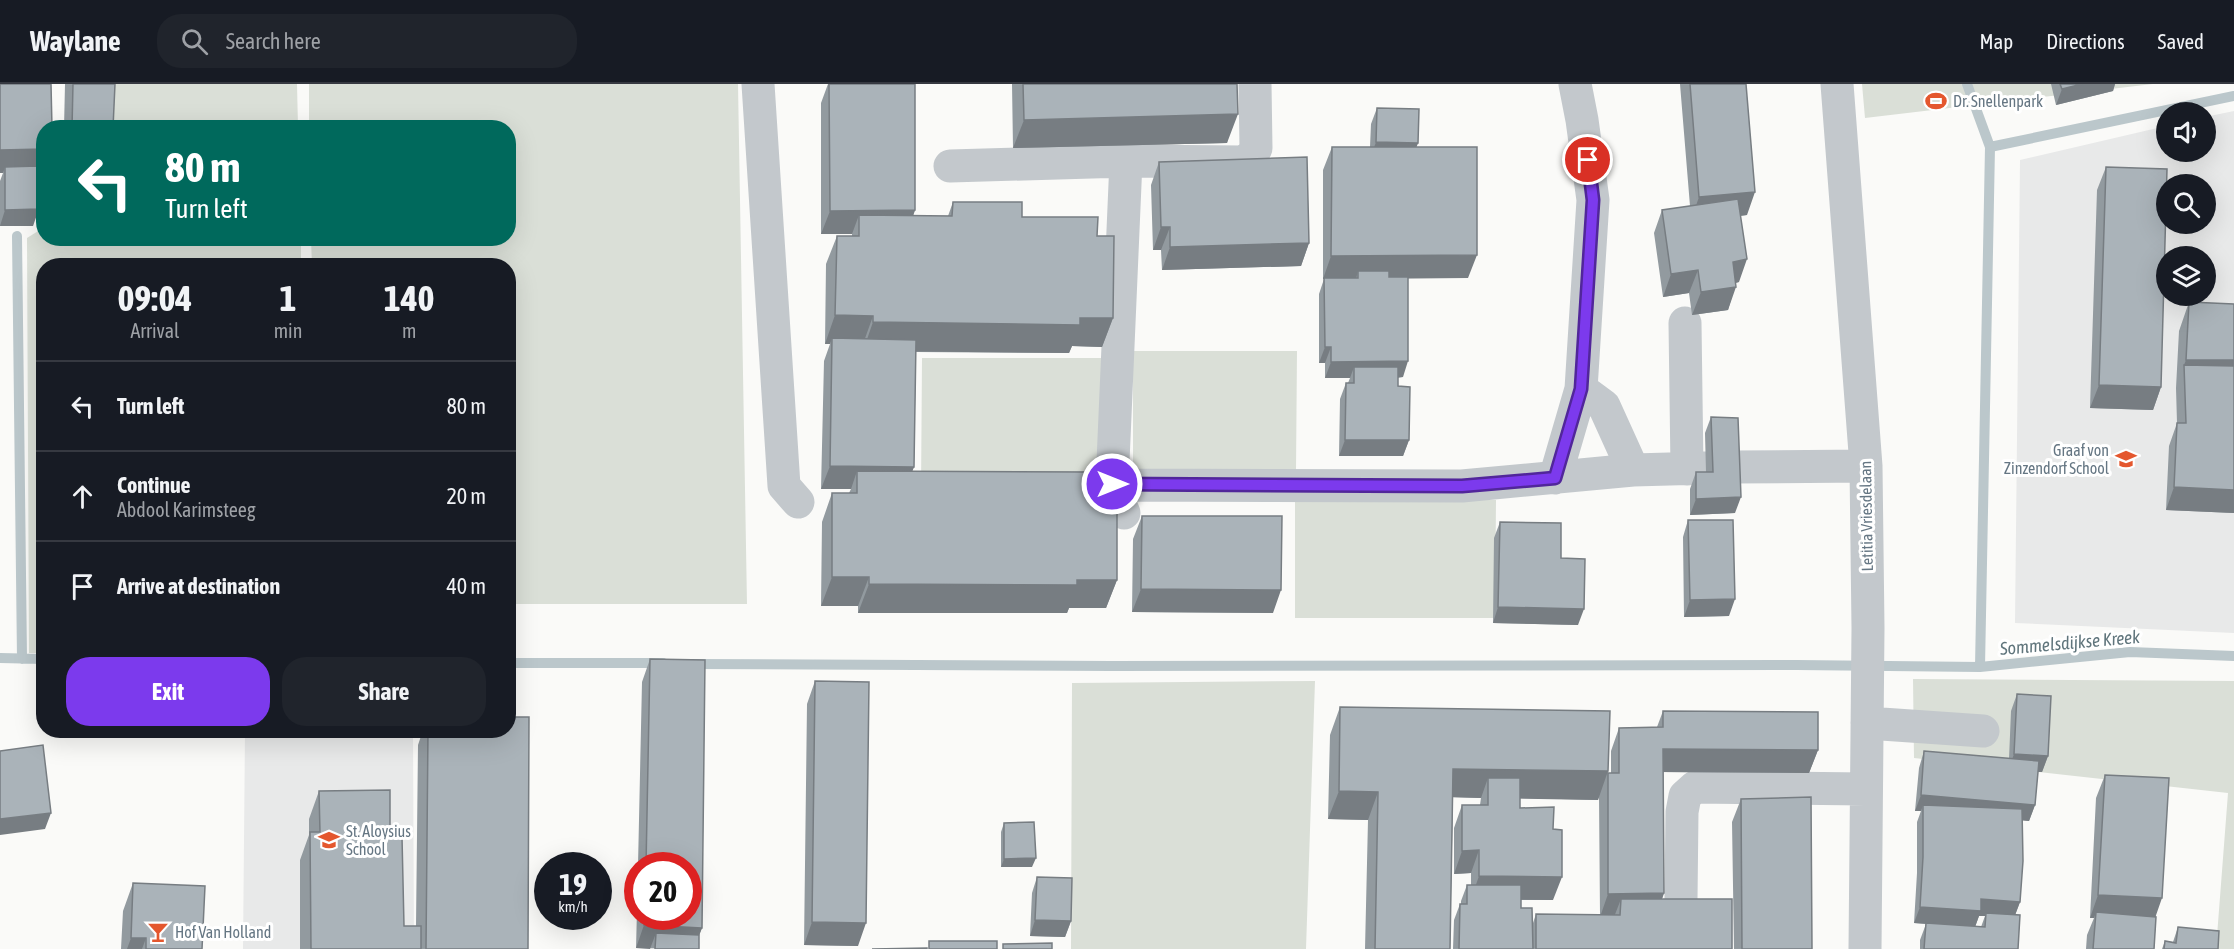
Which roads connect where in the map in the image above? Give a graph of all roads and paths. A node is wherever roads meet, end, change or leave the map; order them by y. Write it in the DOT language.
graph roads {
  1 [pos="758,84"];
  2 [pos="1255,84"];
  3 [pos="1575,84"];
  4 [pos="1837,84"];
  5 [pos="1126,161"];
  6 [pos="950,166"];
  7 [pos="1685,323"];
  8 [pos="1581,389"];
  9 [pos="1866,466"];
  10 [pos="1709,468"];
  11 [pos="1633,470"];
  12 [pos="1555,478"];
  13 [pos="798,502"];
  14 [pos="1867,713"];
  15 [pos="1983,731"];
  16 [pos="1866,789"];
  17 [pos="1681,899"];
  18 [pos="1865,949"];
  1 -- 13 [label="street"];
  2 -- 5 [label="street"];
  3 -- 8 [label="street"];
  4 -- 9 [label="street, Letitia Vriesdelaan"];
  5 -- 6 [label="street"];
  5 -- 12 [label="street"];
  7 -- 10 [label="street"];
  8 -- 11 [label="street"];
  8 -- 12 [label="street"];
  9 -- 10 [label="street"];
  9 -- 14 [label="street, Letitia Vriesdelaan"];
  10 -- 11 [label="street"];
  11 -- 12 [label="street"];
  14 -- 15 [label="street"];
  14 -- 16 [label="street, Letitia Vriesdelaan"];
  16 -- 17 [label="street"];
  16 -- 18 [label="street, Letitia Vriesdelaan"];
}
